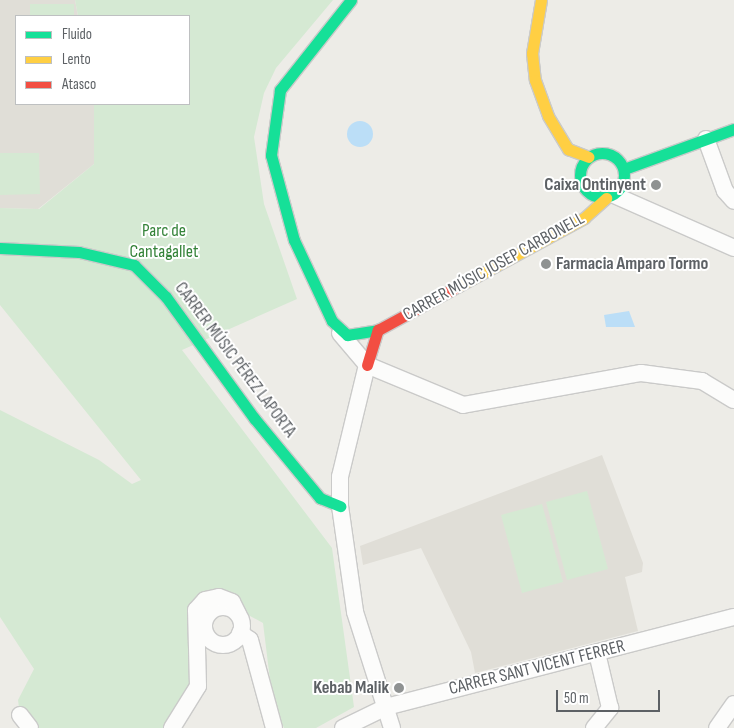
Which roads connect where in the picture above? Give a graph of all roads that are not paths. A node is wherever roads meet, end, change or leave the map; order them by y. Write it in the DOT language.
graph roads {
  1 [pos="351,0"];
  2 [pos="541,0"];
  3 [pos="734,129"];
  4 [pos="706,139"];
  5 [pos="589,157"];
  6 [pos="624,169"];
  7 [pos="610,196"];
  8 [pos="734,201"];
  9 [pos="0,248"];
  10 [pos="734,248"];
  11 [pos="378,330"];
  12 [pos="340,332"];
  13 [pos="367,365"];
  14 [pos="734,400"];
  15 [pos="340,506"];
  16 [pos="238,614"];
  17 [pos="734,617"];
  18 [pos="240,633"];
  19 [pos="597,652"];
  20 [pos="734,704"];
  21 [pos="386,707"];
  22 [pos="20,715"];
  23 [pos="30,728"];
  24 [pos="172,728"];
  25 [pos="274,728"];
  26 [pos="343,728"];
  27 [pos="392,728"];
  28 [pos="594,728"];
  29 [pos="717,728"];
  1 -- 12 [label="street"];
  2 -- 5 [label="street"];
  3 -- 4 [label="street"];
  4 -- 6 [label="street"];
  4 -- 8 [label="street"];
  5 -- 6 [label="street"];
  5 -- 7 [label="street"];
  6 -- 7 [label="street"];
  7 -- 10 [label="street"];
  7 -- 11 [label="street, CARRER MÚSIC JOSEP CARBONELL"];
  9 -- 15 [label="street, CARRER MÚSIC PÉREZ LAPORTA"];
  11 -- 12 [label="street, CARRER MÚSIC JOSEP CARBONELL"];
  11 -- 13 [label="street"];
  12 -- 13 [label="street"];
  13 -- 14 [label="street"];
  13 -- 15 [label="street"];
  15 -- 21 [label="street"];
  16 -- 18 [label="street"];
  16 -- 18 [label="street"];
  16 -- 24 [label="street"];
  17 -- 19 [label="street, CARRER SANT VICENT FERRER"];
  18 -- 25 [label="street"];
  19 -- 21 [label="street, CARRER SANT VICENT FERRER"];
  19 -- 28 [label="street"];
  20 -- 29 [label="street"];
  21 -- 26 [label="street, CARRER SANT VICENT FERRER"];
  21 -- 27 [label="street"];
  22 -- 23 [label="street"];
}
